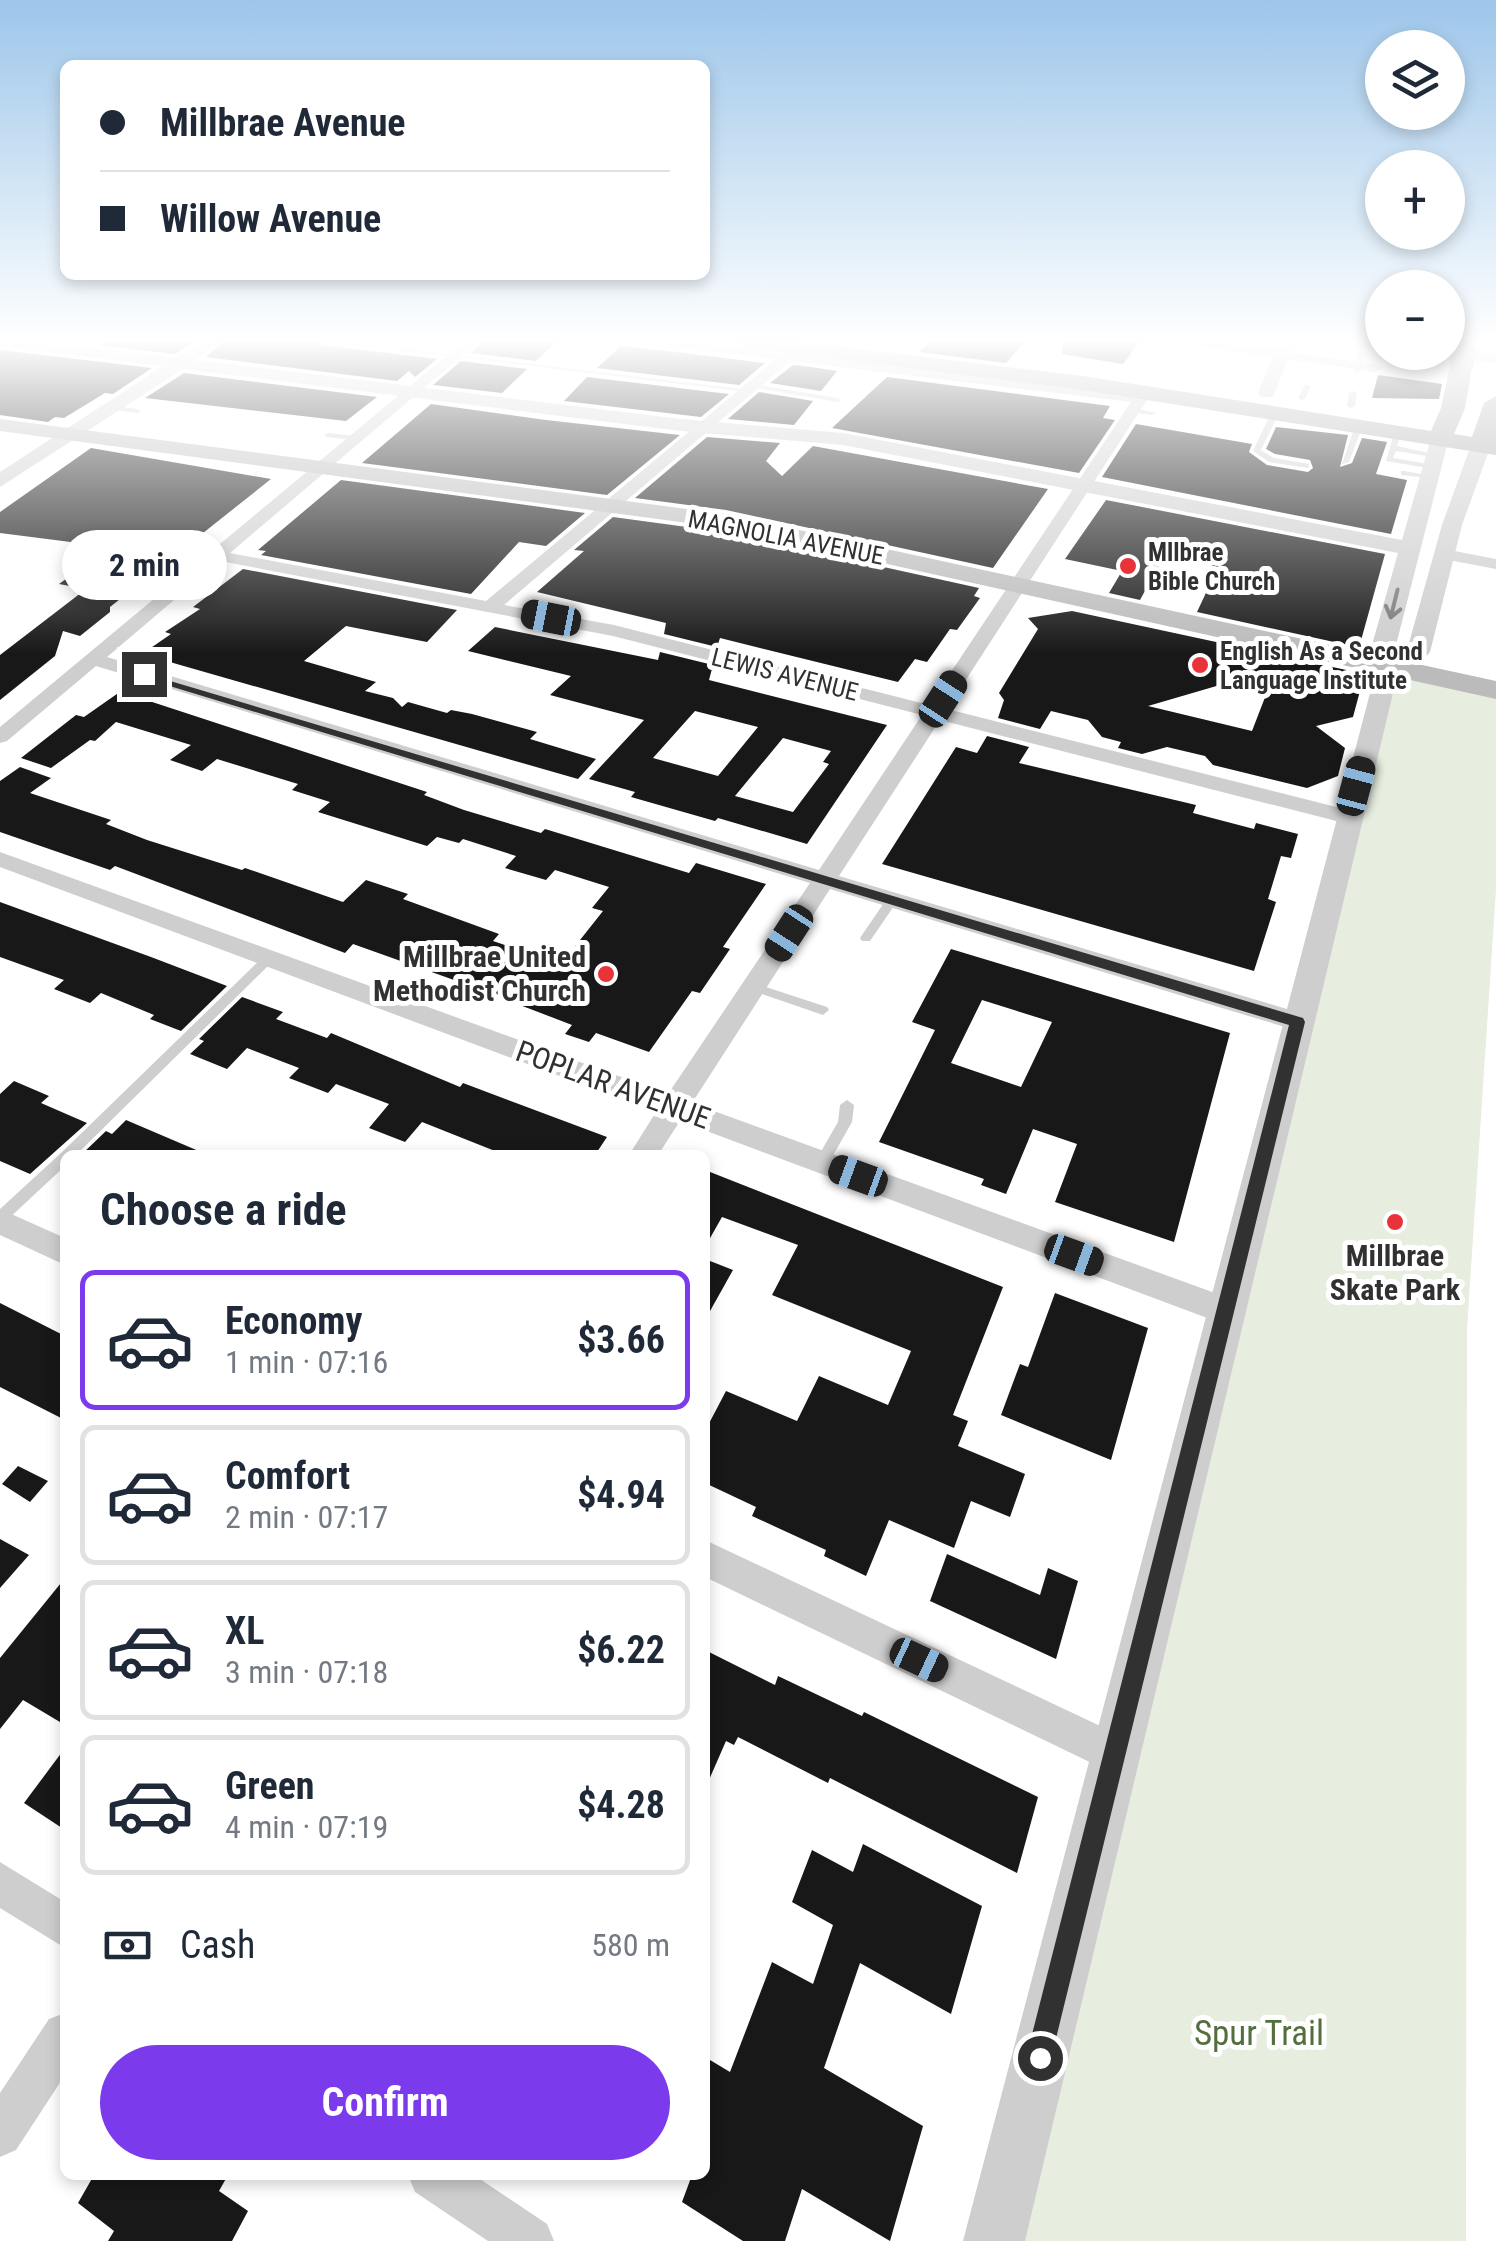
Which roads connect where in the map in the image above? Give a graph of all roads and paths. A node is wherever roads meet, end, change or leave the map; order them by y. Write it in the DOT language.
graph roads {
  1 [pos="50,446"];
  2 [pos="150,446"];
  3 [pos="347,446"];
  4 [pos="679,446"];
  5 [pos="882,446"];
  6 [pos="1113,446"];
  7 [pos="1257,446"];
  8 [pos="1347,446"];
  9 [pos="1414,446"];
  10 [pos="1424,446"];
  11 [pos="1437,446"];
  12 [pos="1461,446"];
  13 [pos="1487,446"];
  14 [pos="1436,452"];
  15 [pos="1344,462"];
  16 [pos="1306,466"];
  17 [pos="319,469"];
  18 [pos="1404,473"];
  19 [pos="0,481"];
  20 [pos="1084,485"];
  21 [pos="607,508"];
  22 [pos="1408,548"];
  23 [pos="1444,554"];
  24 [pos="216,555"];
  25 [pos="1496,564"];
  26 [pos="1018,585"];
  27 [pos="490,607"];
  28 [pos="93,659"];
  29 [pos="1386,667"];
  30 [pos="1496,690"];
  31 [pos="934,712"];
  32 [pos="0,737"];
  33 [pos="1348,817"];
  34 [pos="0,859"];
  35 [pos="824,879"];
  36 [pos="892,900"];
  37 [pos="866,938"];
  38 [pos="268,958"];
  39 [pos="754,987"];
  40 [pos="823,1010"];
  41 [pos="1298,1022"];
  42 [pos="847,1105"];
  43 [pos="674,1108"];
  44 [pos="72,1150"];
  45 [pos="647,1150"];
  46 [pos="60,1162"];
  47 [pos="822,1162"];
  48 [pos="0,1220"];
  49 [pos="60,1250"];
  50 [pos="1226,1311"];
  51 [pos="710,1560"];
  52 [pos="1116,1754"];
  53 [pos="0,1883"];
  54 [pos="60,1924"];
  55 [pos="60,2043"];
  56 [pos="0,2134"];
  57 [pos="439,2180"];
  58 [pos="530,2241"];
  59 [pos="994,2241"];
  1 -- 19 [label="street"];
  2 -- 17 [label="main road, MAGNOLIA AVENUE"];
  3 -- 17 [label="street"];
  4 -- 21 [label="street"];
  5 -- 20 [label="street"];
  6 -- 20 [label="street"];
  7 -- 16 [label="lane"];
  8 -- 15 [label="lane"];
  9 -- 14 [label="main road"];
  10 -- 14 [label="main road"];
  11 -- 14 [label="main road"];
  12 -- 14 [label="main road"];
  13 -- 23 [label="street"];
  14 -- 18 [label="lane"];
  14 -- 22 [label="street"];
  17 -- 21 [label="main road, MAGNOLIA AVENUE"];
  17 -- 24 [label="street"];
  20 -- 22 [label="street"];
  20 -- 26 [label="street"];
  21 -- 26 [label="main road, MAGNOLIA AVENUE"];
  21 -- 27 [label="street"];
  22 -- 29 [label="street, one-way"];
  23 -- 25 [label="street"];
  23 -- 29 [label="street"];
  24 -- 27 [label="street, LEWIS AVENUE"];
  24 -- 28 [label="street"];
  26 -- 29 [label="main road, MAGNOLIA AVENUE"];
  26 -- 31 [label="street"];
  27 -- 31 [label="street, LEWIS AVENUE"];
  28 -- 32 [label="street"];
  28 -- 35 [label="street"];
  29 -- 30 [label="main road, MAGNOLIA AVENUE"];
  29 -- 33 [label="street"];
  31 -- 33 [label="street, LEWIS AVENUE"];
  31 -- 35 [label="street"];
  33 -- 41 [label="street"];
  34 -- 38 [label="street, POPLAR AVENUE"];
  35 -- 36 [label="street"];
  35 -- 39 [label="street"];
  36 -- 37 [label="lane"];
  36 -- 41 [label="street"];
  38 -- 43 [label="street, POPLAR AVENUE"];
  38 -- 44 [label="lane"];
  39 -- 40 [label="lane"];
  39 -- 43 [label="street"];
  41 -- 50 [label="street"];
  42 -- 47 [label="lane"];
  43 -- 45 [label="street"];
  43 -- 47 [label="street, POPLAR AVENUE"];
  46 -- 48 [label="lane"];
  47 -- 50 [label="street, POPLAR AVENUE"];
  48 -- 49 [label="street"];
  50 -- 52 [label="street"];
  51 -- 52 [label="street"];
  52 -- 59 [label="street"];
  53 -- 54 [label="street"];
  55 -- 56 [label="street"];
  57 -- 58 [label="street"];
}
